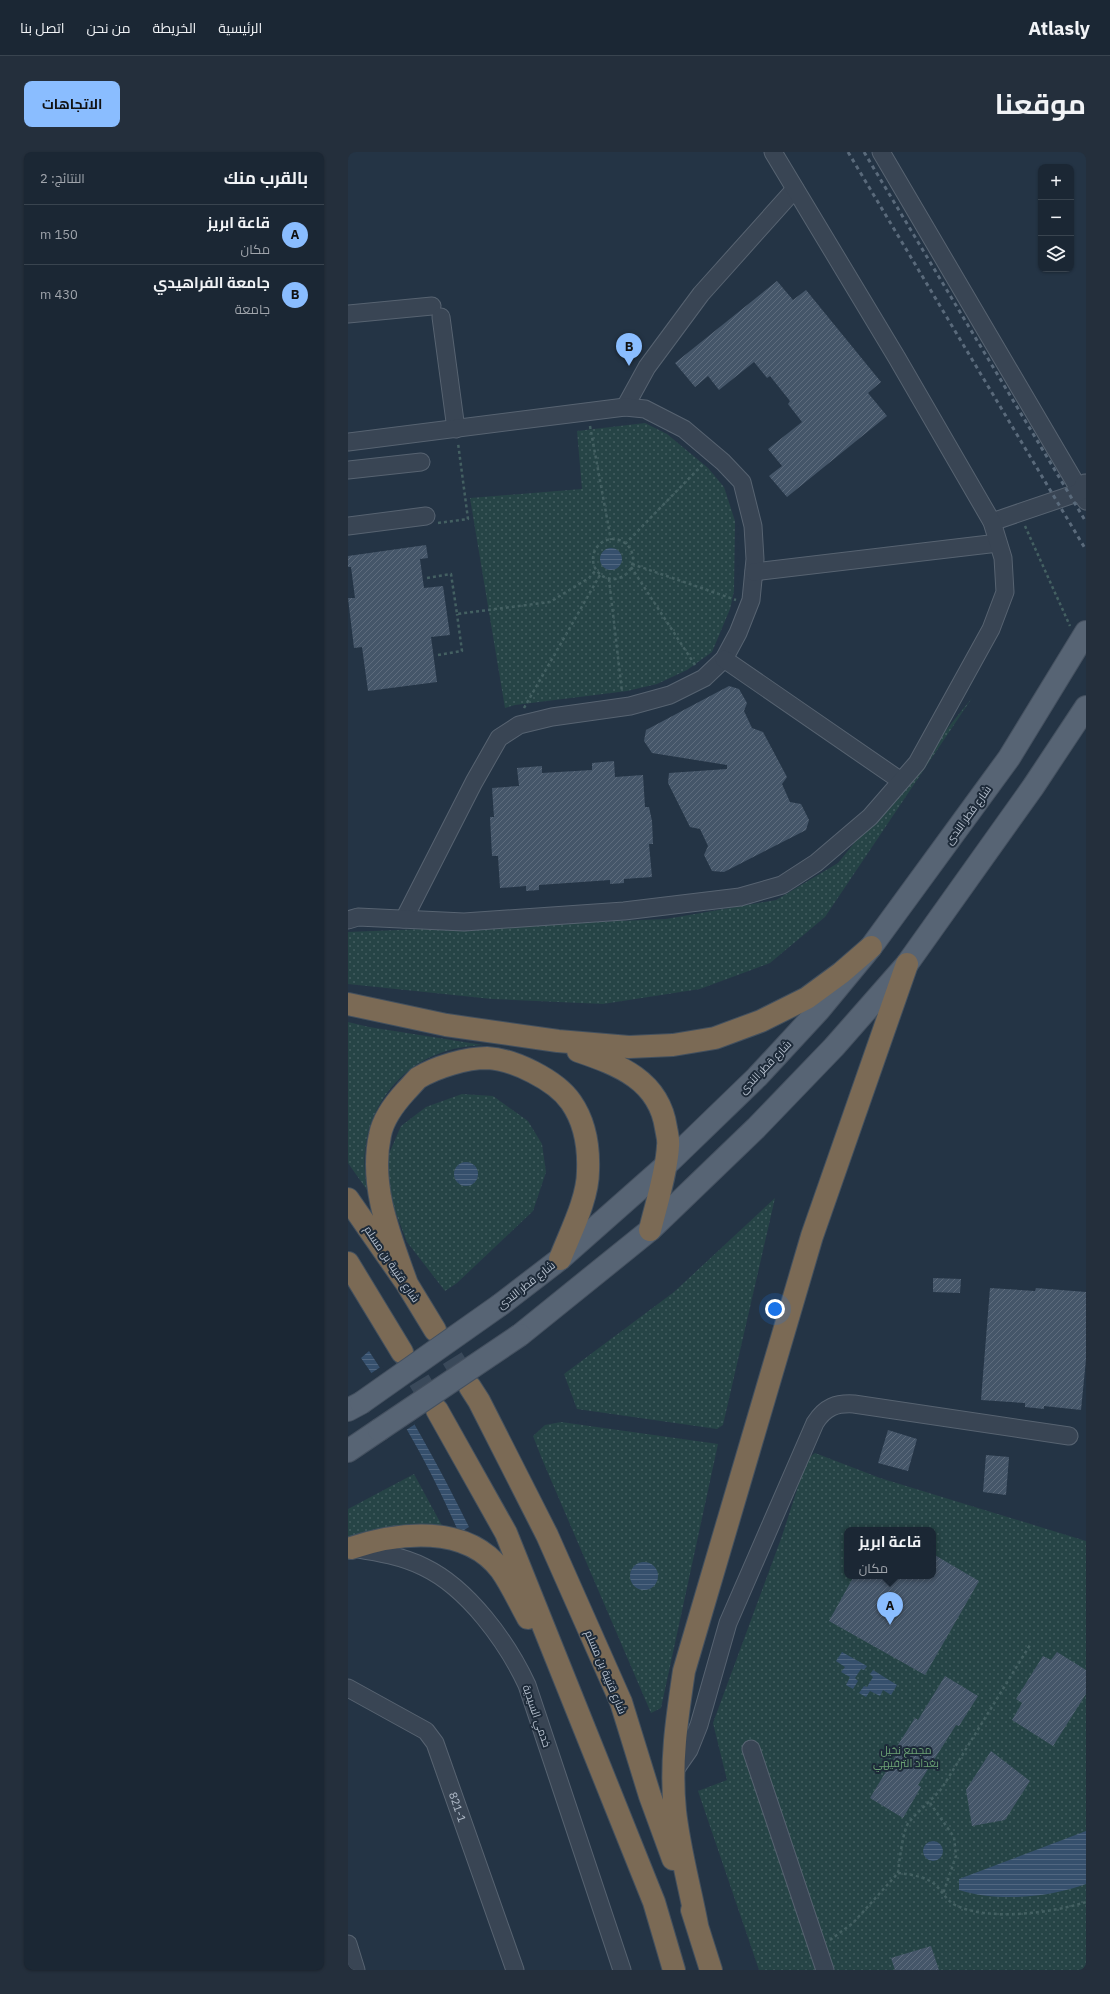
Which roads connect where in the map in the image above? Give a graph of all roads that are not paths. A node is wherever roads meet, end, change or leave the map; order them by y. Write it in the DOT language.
graph roads {
  1 [pos="773,152"];
  2 [pos="881,152"];
  3 [pos="795,189"];
  4 [pos="348,314"];
  5 [pos="625,407"];
  6 [pos="456,429"];
  7 [pos="348,442"];
  8 [pos="421,462"];
  9 [pos="348,470"];
  10 [pos="1084,491"];
  11 [pos="426,516"];
  12 [pos="992,522"];
  13 [pos="348,526"];
  14 [pos="998,543"];
  15 [pos="754,572"];
  16 [pos="1080,631"];
  17 [pos="724,659"];
  18 [pos="1086,707"];
  19 [pos="901,781"];
  20 [pos="404,919"];
  21 [pos="348,920"];
  22 [pos="871,947"];
  23 [pos="907,964"];
  24 [pos="348,1004"];
  25 [pos="542,1038"];
  26 [pos="664,1167"];
  27 [pos="348,1199"];
  28 [pos="650,1230"];
  29 [pos="560,1259"];
  30 [pos="348,1263"];
  31 [pos="348,1276"];
  32 [pos="407,1284"];
  33 [pos="371,1301"];
  34 [pos="435,1330"];
  35 [pos="402,1352"];
  36 [pos="470,1387"];
  37 [pos="354,1407"];
  38 [pos="437,1410"];
  39 [pos="1069,1436"];
  40 [pos="348,1451"];
  41 [pos="349,1548"];
  42 [pos="348,1688"];
  43 [pos="570,1693"];
  44 [pos="751,1749"];
  45 [pos="673,1773"];
  46 [pos="697,1925"];
  47 [pos="348,1944"];
  48 [pos="356,1970"];
  49 [pos="514,1970"];
  50 [pos="622,1970"];
  51 [pos="674,1970"];
  52 [pos="711,1970"];
  53 [pos="826,1970"];
  1 -- 3 [label="street"];
  2 -- 10 [label="street"];
  3 -- 5 [label="street"];
  3 -- 12 [label="street"];
  4 -- 6 [label="street"];
  5 -- 6 [label="street"];
  5 -- 15 [label="street"];
  6 -- 7 [label="street"];
  8 -- 9 [label="street"];
  10 -- 12 [label="street"];
  11 -- 13 [label="street"];
  12 -- 14 [label="street"];
  14 -- 15 [label="street"];
  14 -- 19 [label="street"];
  15 -- 17 [label="street"];
  16 -- 22 [label="main road, شارع قطر الندى"];
  17 -- 19 [label="street"];
  17 -- 20 [label="street"];
  18 -- 23 [label="main road"];
  19 -- 20 [label="street"];
  20 -- 21 [label="street"];
  22 -- 25 [label="highway"];
  22 -- 26 [label="main road, شارع قطر الندى"];
  23 -- 28 [label="main road"];
  23 -- 45 [label="highway"];
  24 -- 25 [label="highway"];
  25 -- 26 [label="highway"];
  26 -- 28 [label="highway"];
  26 -- 29 [label="main road, شارع قطر الندى"];
  27 -- 32 [label="highway, شارع قتيبة بن مسلم"];
  28 -- 40 [label="main road, bridge"];
  29 -- 32 [label="highway"];
  29 -- 37 [label="main road, شارع قطر الندى, bridge"];
  30 -- 33 [label="highway"];
  31 -- 33 [label="highway"];
  32 -- 34 [label="highway, شارع قتيبة بن مسلم"];
  33 -- 35 [label="highway"];
  36 -- 46 [label="highway, شارع قتيبة بن مسلم"];
  38 -- 43 [label="highway"];
  39 -- 45 [label="street"];
  41 -- 43 [label="highway"];
  41 -- 50 [label="street, خدمي السيدية"];
  42 -- 49 [label="street, 821-1"];
  43 -- 51 [label="highway"];
  44 -- 53 [label="street"];
  45 -- 46 [label="highway"];
  46 -- 52 [label="highway, شارع قتيبة بن مسلم"];
  47 -- 48 [label="street"];
}
